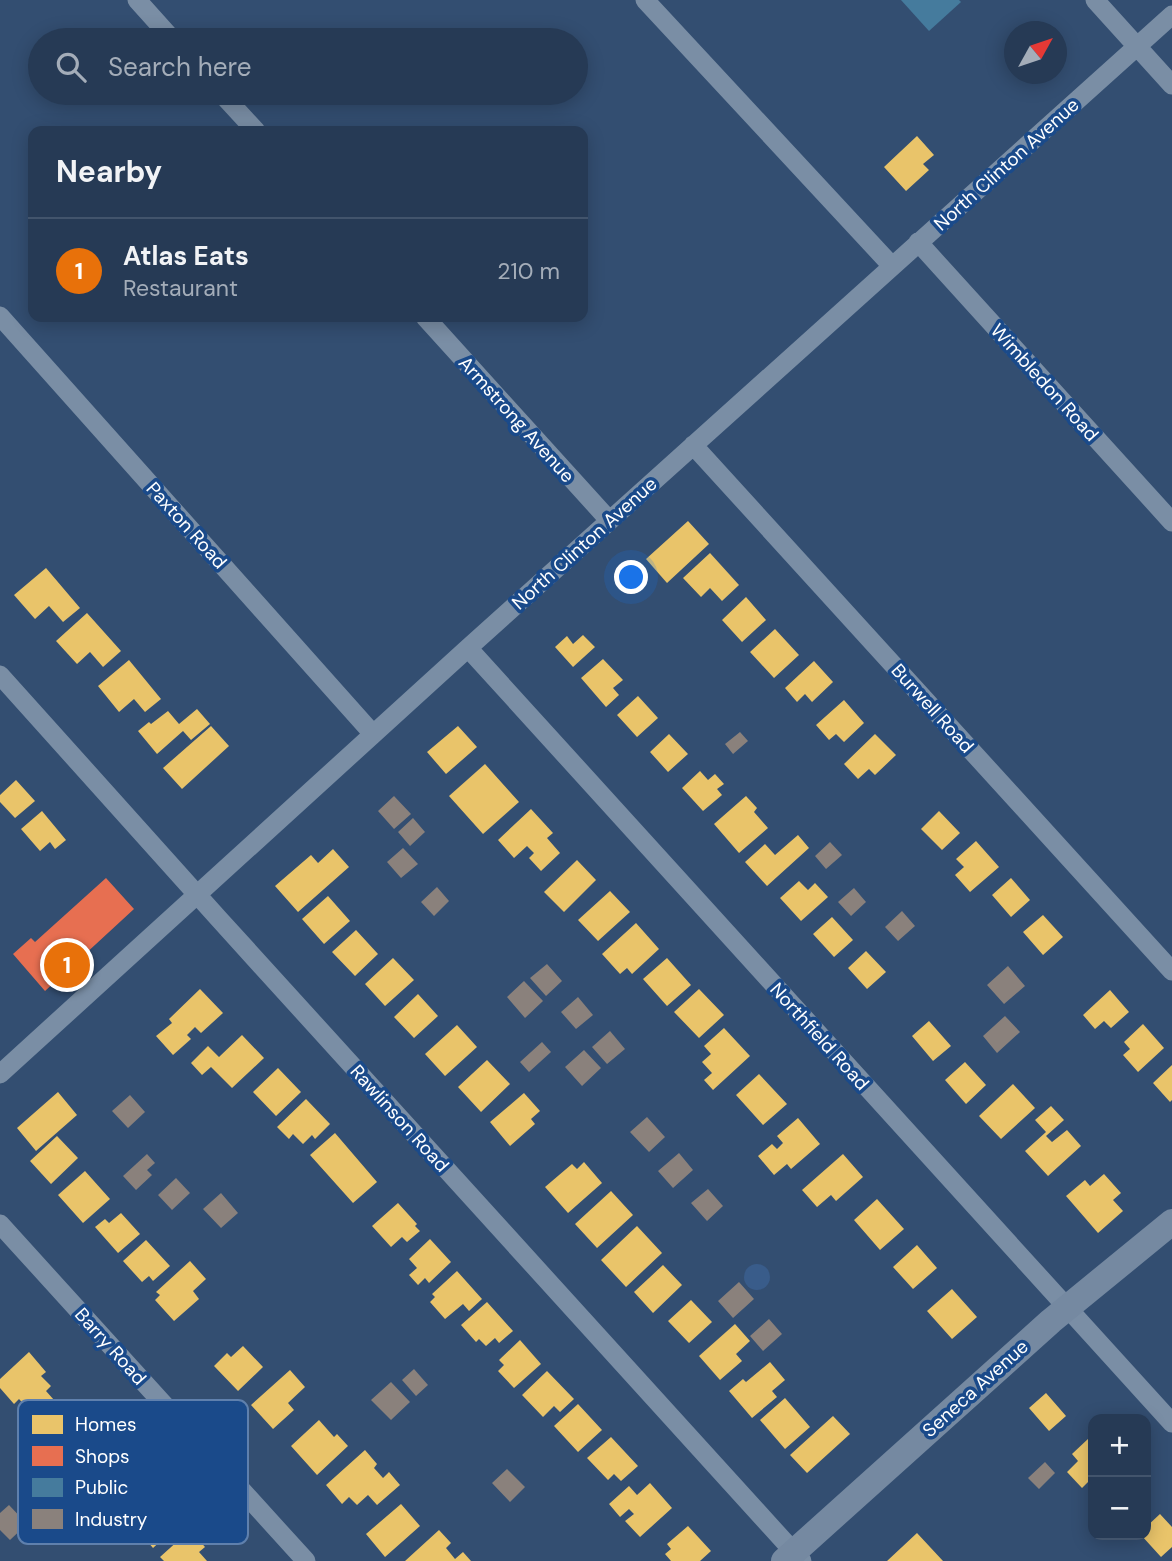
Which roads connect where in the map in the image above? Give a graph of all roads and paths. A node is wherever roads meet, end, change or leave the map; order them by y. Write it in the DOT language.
graph roads {
  1 [pos="137,0"];
  2 [pos="645,0"];
  3 [pos="1095,0"];
  4 [pos="1172,15"];
  5 [pos="162,28"];
  6 [pos="1137,46"];
  7 [pos="1172,85"];
  8 [pos="232,105"];
  9 [pos="251,126"];
  10 [pos="918,242"];
  11 [pos="892,265"];
  12 [pos="0,316"];
  13 [pos="430,322"];
  14 [pos="693,445"];
  15 [pos="609,520"];
  16 [pos="1172,522"];
  17 [pos="468,648"];
  18 [pos="0,675"];
  19 [pos="373,734"];
  20 [pos="197,894"];
  21 [pos="1172,971"];
  22 [pos="0,1074"];
  23 [pos="1172,1222"];
  24 [pos="0,1224"];
  25 [pos="1066,1307"];
  26 [pos="160,1400"];
  27 [pos="1172,1423"];
  28 [pos="248,1497"];
  29 [pos="793,1558"];
  30 [pos="306,1561"];
  1 -- 5 [label="street"];
  2 -- 11 [label="street"];
  3 -- 6 [label="street"];
  4 -- 6 [label="street, North Clinton Avenue"];
  6 -- 7 [label="street"];
  6 -- 10 [label="street, North Clinton Avenue"];
  8 -- 9 [label="street"];
  10 -- 11 [label="street, North Clinton Avenue"];
  10 -- 16 [label="street, Wimbledon Road"];
  11 -- 14 [label="street, North Clinton Avenue"];
  12 -- 19 [label="street, Paxton Road"];
  13 -- 15 [label="street, Armstrong Avenue"];
  14 -- 15 [label="street, North Clinton Avenue"];
  14 -- 21 [label="street, Burwell Road"];
  15 -- 17 [label="street, North Clinton Avenue"];
  17 -- 19 [label="street, North Clinton Avenue"];
  17 -- 25 [label="street, Northfield Road"];
  18 -- 20 [label="street, Rawlinson Road"];
  19 -- 20 [label="street, North Clinton Avenue"];
  20 -- 22 [label="street, North Clinton Avenue"];
  20 -- 29 [label="street, Rawlinson Road"];
  23 -- 25 [label="street, Seneca Avenue"];
  24 -- 26 [label="street, Barry Road"];
  25 -- 27 [label="street, Northfield Road"];
  25 -- 29 [label="street, Seneca Avenue"];
  28 -- 30 [label="street, Barry Road"];
}
